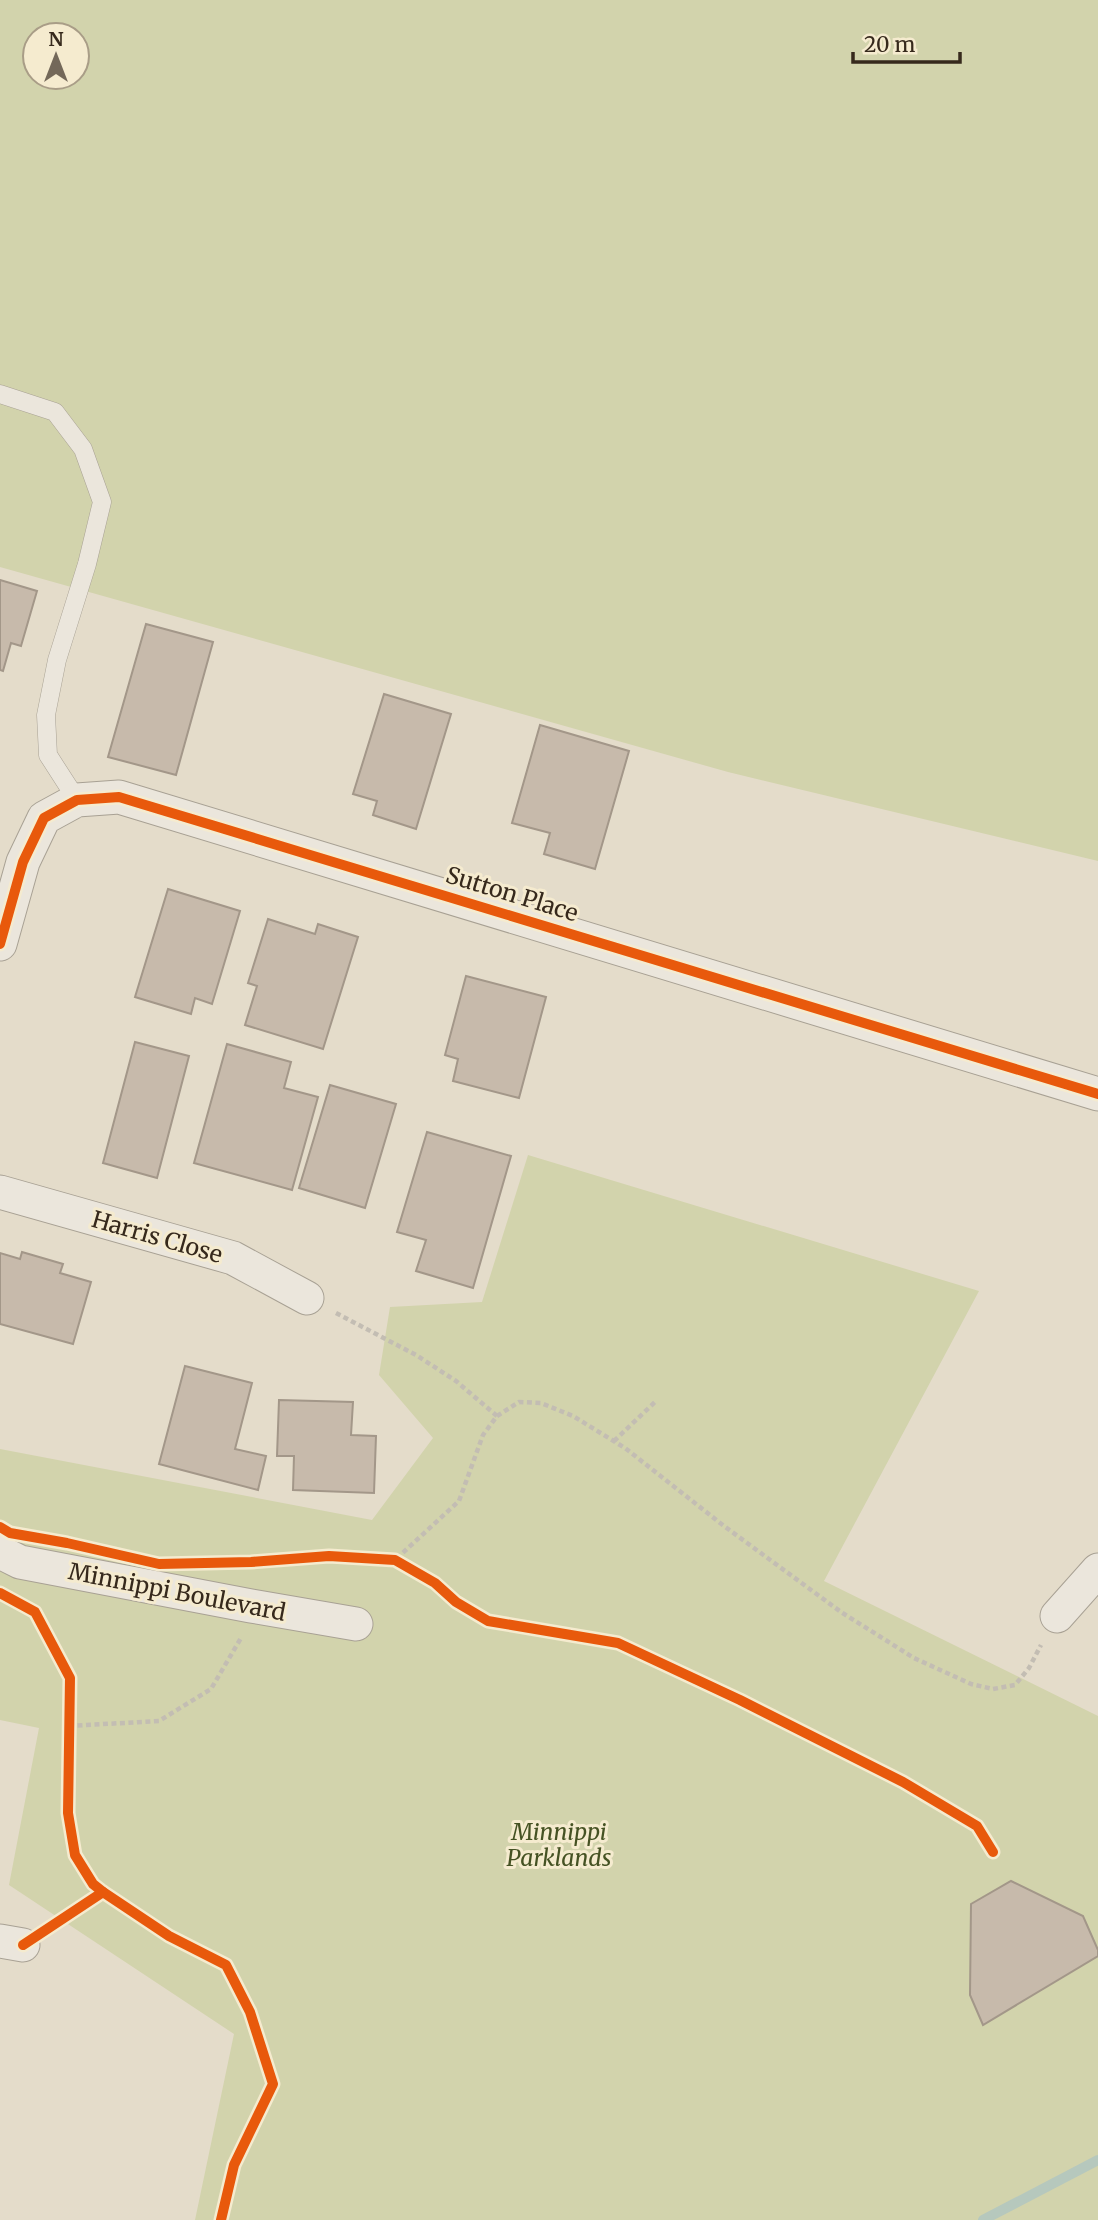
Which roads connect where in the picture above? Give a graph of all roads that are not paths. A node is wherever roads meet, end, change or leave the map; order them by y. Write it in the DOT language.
graph roads {
  1 [pos="0,394"];
  2 [pos="77,800"];
  3 [pos="0,944"];
  4 [pos="1098,1094"];
  5 [pos="0,1192"];
  6 [pos="307,1298"];
  7 [pos="0,1552"];
  8 [pos="1098,1570"];
  9 [pos="1057,1616"];
  10 [pos="356,1624"];
  1 -- 2 [label="lane"];
  2 -- 3 [label="street, Sutton Place"];
  2 -- 4 [label="street, Sutton Place"];
  5 -- 6 [label="street, Harris Close"];
  7 -- 10 [label="street, Minnippi Boulevard"];
  8 -- 9 [label="street"];
}
